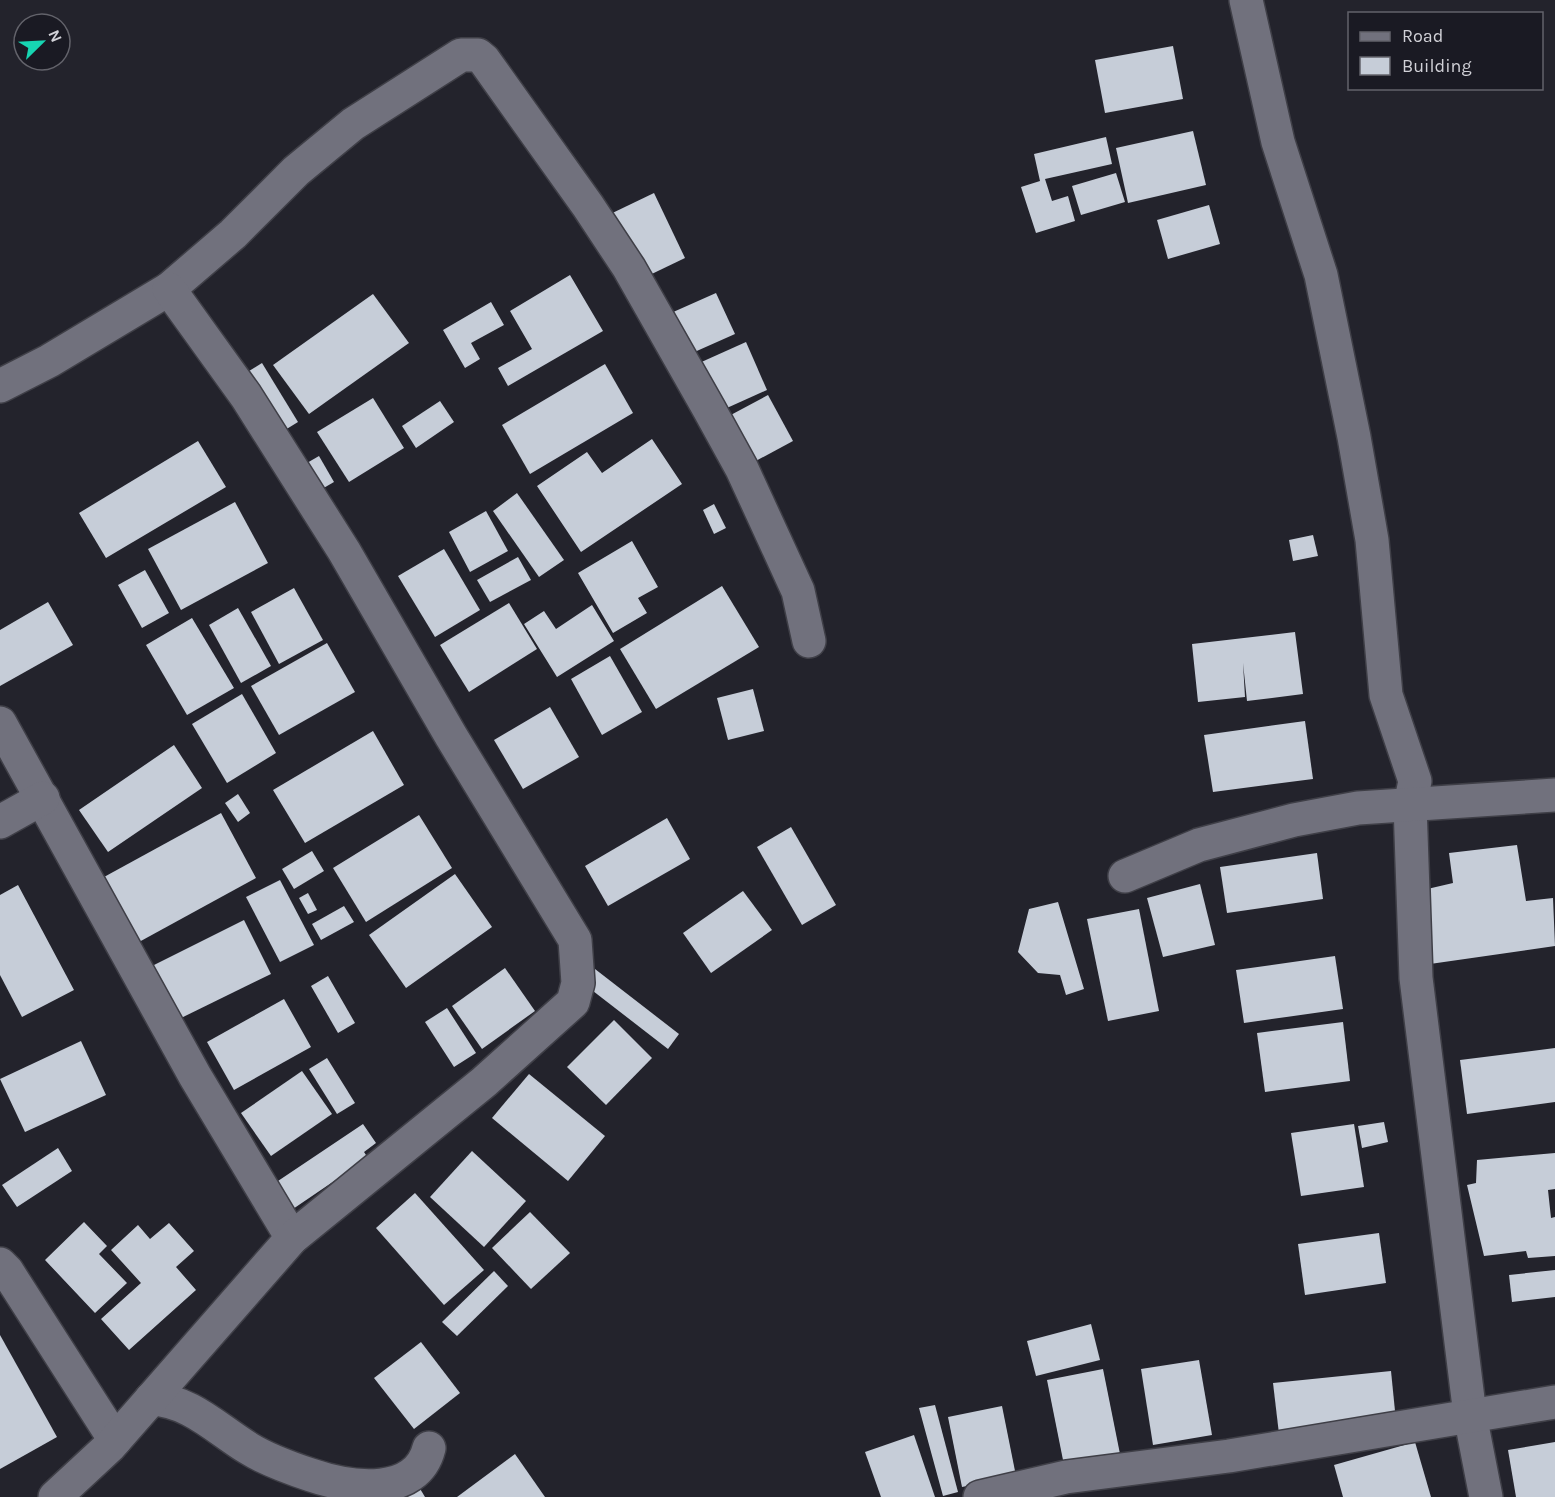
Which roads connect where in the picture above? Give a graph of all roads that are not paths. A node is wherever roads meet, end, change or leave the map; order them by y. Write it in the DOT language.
graph roads {
  1 [pos="1246,0"];
  2 [pos="169,289"];
  3 [pos="0,386"];
  4 [pos="809,641"];
  5 [pos="0,723"];
  6 [pos="1555,795"];
  7 [pos="43,798"];
  8 [pos="1410,805"];
  9 [pos="0,822"];
  10 [pos="1125,876"];
  11 [pos="292,1238"];
  12 [pos="0,1264"];
  13 [pos="151,1399"];
  14 [pos="1555,1402"];
  15 [pos="1470,1415"];
  16 [pos="115,1440"];
  17 [pos="429,1448"];
  18 [pos="55,1497"];
  19 [pos="980,1497"];
  20 [pos="1486,1497"];
  1 -- 8 [label="street"];
  2 -- 3 [label="street"];
  2 -- 4 [label="street"];
  2 -- 11 [label="street"];
  5 -- 7 [label="street"];
  6 -- 8 [label="street"];
  7 -- 9 [label="street"];
  7 -- 11 [label="street"];
  8 -- 10 [label="street"];
  8 -- 15 [label="street"];
  11 -- 13 [label="street"];
  12 -- 16 [label="street"];
  13 -- 16 [label="street"];
  13 -- 17 [label="street"];
  14 -- 15 [label="street"];
  15 -- 19 [label="street"];
  15 -- 20 [label="street"];
  16 -- 18 [label="street"];
}
